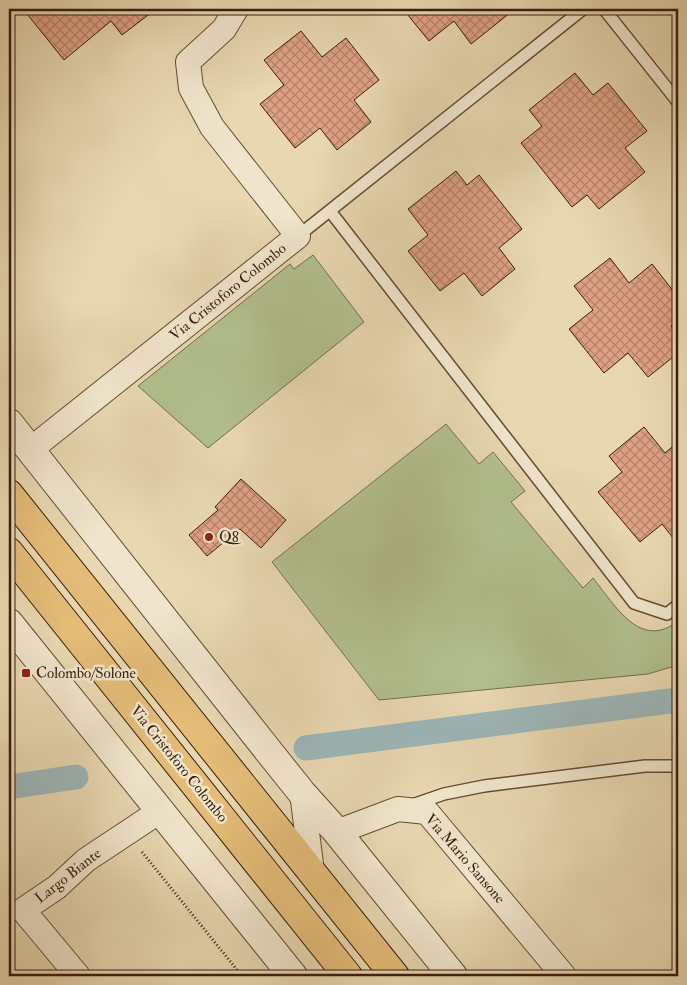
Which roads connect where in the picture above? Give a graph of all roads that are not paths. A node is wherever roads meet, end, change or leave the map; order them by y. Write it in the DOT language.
graph roads {
  1 [pos="236,9"];
  2 [pos="583,9"];
  3 [pos="604,9"];
  4 [pos="678,102"];
  5 [pos="330,211"];
  6 [pos="298,236"];
  7 [pos="9,423"];
  8 [pos="30,450"];
  9 [pos="9,494"];
  10 [pos="9,552"];
  11 [pos="678,605"];
  12 [pos="9,623"];
  13 [pos="678,766"];
  14 [pos="302,793"];
  15 [pos="398,809"];
  16 [pos="160,811"];
  17 [pos="337,832"];
  18 [pos="312,872"];
  19 [pos="78,976"];
  20 [pos="293,976"];
  21 [pos="348,976"];
  22 [pos="395,976"];
  23 [pos="453,976"];
  24 [pos="564,976"];
  1 -- 6 [label="street, Via Cristoforo Colombo"];
  2 -- 5 [label="lane"];
  3 -- 4 [label="lane"];
  5 -- 6 [label="lane"];
  5 -- 11 [label="lane"];
  6 -- 8 [label="street, Via Cristoforo Colombo"];
  7 -- 8 [label="street"];
  8 -- 14 [label="street"];
  9 -- 18 [label="main road"];
  10 -- 21 [label="main road, Via Cristoforo Colombo"];
  12 -- 16 [label="street"];
  13 -- 15 [label="lane"];
  14 -- 17 [label="street"];
  14 -- 18 [label="street"];
  15 -- 17 [label="street, Via Mario Sansone"];
  15 -- 24 [label="street, Via Mario Sansone"];
  16 -- 19 [label="street, Largo Biante"];
  16 -- 20 [label="street"];
  17 -- 23 [label="street"];
  18 -- 22 [label="main road"];
}
